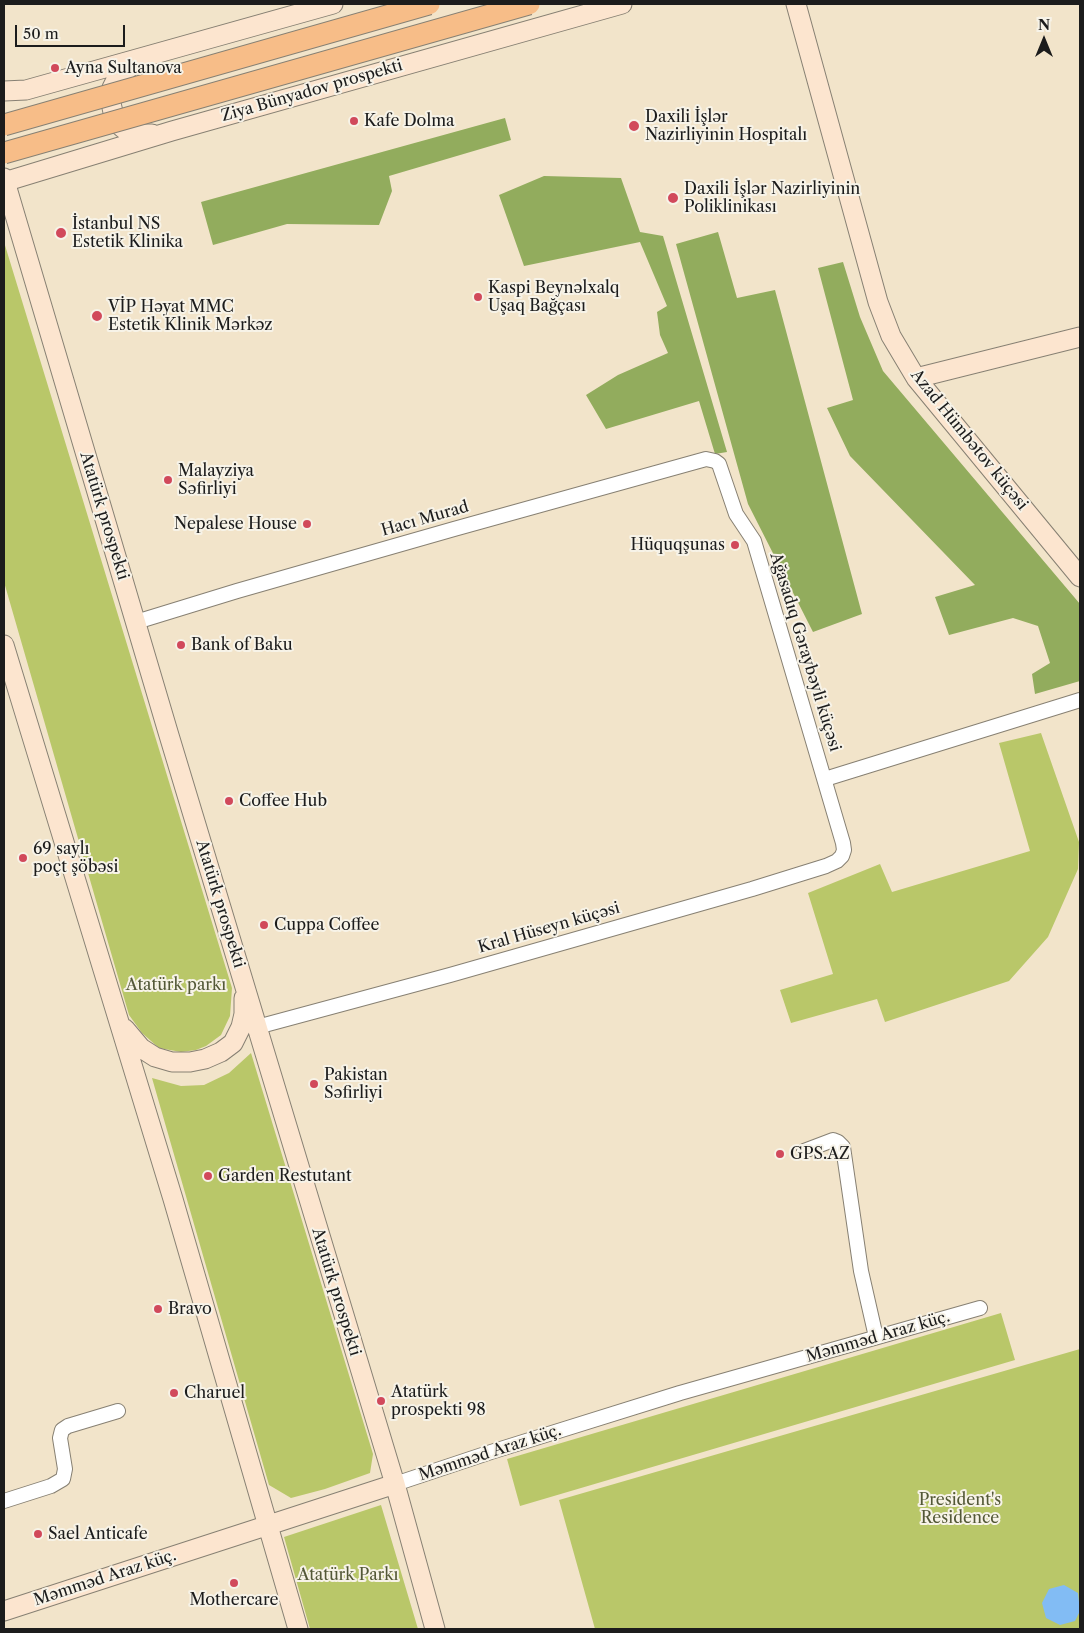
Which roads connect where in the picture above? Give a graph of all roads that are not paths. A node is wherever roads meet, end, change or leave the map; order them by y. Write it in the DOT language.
graph roads {
  1 [pos="333,4"];
  2 [pos="429,4"];
  3 [pos="529,4"];
  4 [pos="622,4"];
  5 [pos="796,4"];
  6 [pos="140,58"];
  7 [pos="4,91"];
  8 [pos="4,125"];
  9 [pos="172,131"];
  10 [pos="4,153"];
  11 [pos="4,181"];
  12 [pos="1080,337"];
  13 [pos="916,378"];
  14 [pos="720,468"];
  15 [pos="1080,577"];
  16 [pos="136,622"];
  17 [pos="4,645"];
  18 [pos="1080,700"];
  19 [pos="825,780"];
  20 [pos="844,850"];
  21 [pos="244,984"];
  22 [pos="120,1022"];
  23 [pos="257,1027"];
  24 [pos="233,1043"];
  25 [pos="804,1151"];
  26 [pos="980,1308"];
  27 [pos="876,1337"];
  28 [pos="118,1411"];
  29 [pos="395,1484"];
  30 [pos="4,1501"];
  31 [pos="268,1524"];
  32 [pos="4,1611"];
  33 [pos="298,1629"];
  34 [pos="435,1629"];
  1 -- 6 [label="main road"];
  2 -- 8 [label="main road, bridge"];
  3 -- 10 [label="main road, Ziya Bünyadov prospekti, bridge"];
  4 -- 9 [label="main road, Ziya Bünyadov prospekti"];
  5 -- 13 [label="main road, Azad Hümbətov küçəsi"];
  6 -- 7 [label="main road"];
  6 -- 9 [label="main road"];
  9 -- 11 [label="main road, Ziya Bünyadov prospekti"];
  11 -- 16 [label="main road, Atatürk prospekti"];
  12 -- 13 [label="main road"];
  13 -- 15 [label="main road, Azad Hümbətov küçəsi"];
  14 -- 16 [label="street, Hacı Murad"];
  14 -- 19 [label="street, Ağasadıq Gəraybəyli küçəsi"];
  16 -- 21 [label="main road, Atatürk prospekti"];
  17 -- 22 [label="main road"];
  18 -- 19 [label="street"];
  19 -- 20 [label="street, Ağasadıq Gəraybəyli küçəsi"];
  20 -- 23 [label="street, Kral Hüseyn küçəsi"];
  21 -- 23 [label="main road, Atatürk prospekti"];
  21 -- 24 [label="main road"];
  22 -- 24 [label="main road"];
  22 -- 31 [label="main road"];
  23 -- 24 [label="main road"];
  23 -- 29 [label="main road, Atatürk prospekti"];
  25 -- 27 [label="street"];
  26 -- 27 [label="street, Məmməd Araz küç."];
  27 -- 29 [label="street, Məmməd Araz küç."];
  28 -- 30 [label="street"];
  29 -- 31 [label="main road, Məmməd Araz küç."];
  29 -- 34 [label="main road, Atatürk prospekti"];
  31 -- 32 [label="main road, Məmməd Araz küç."];
  31 -- 33 [label="main road"];
}
